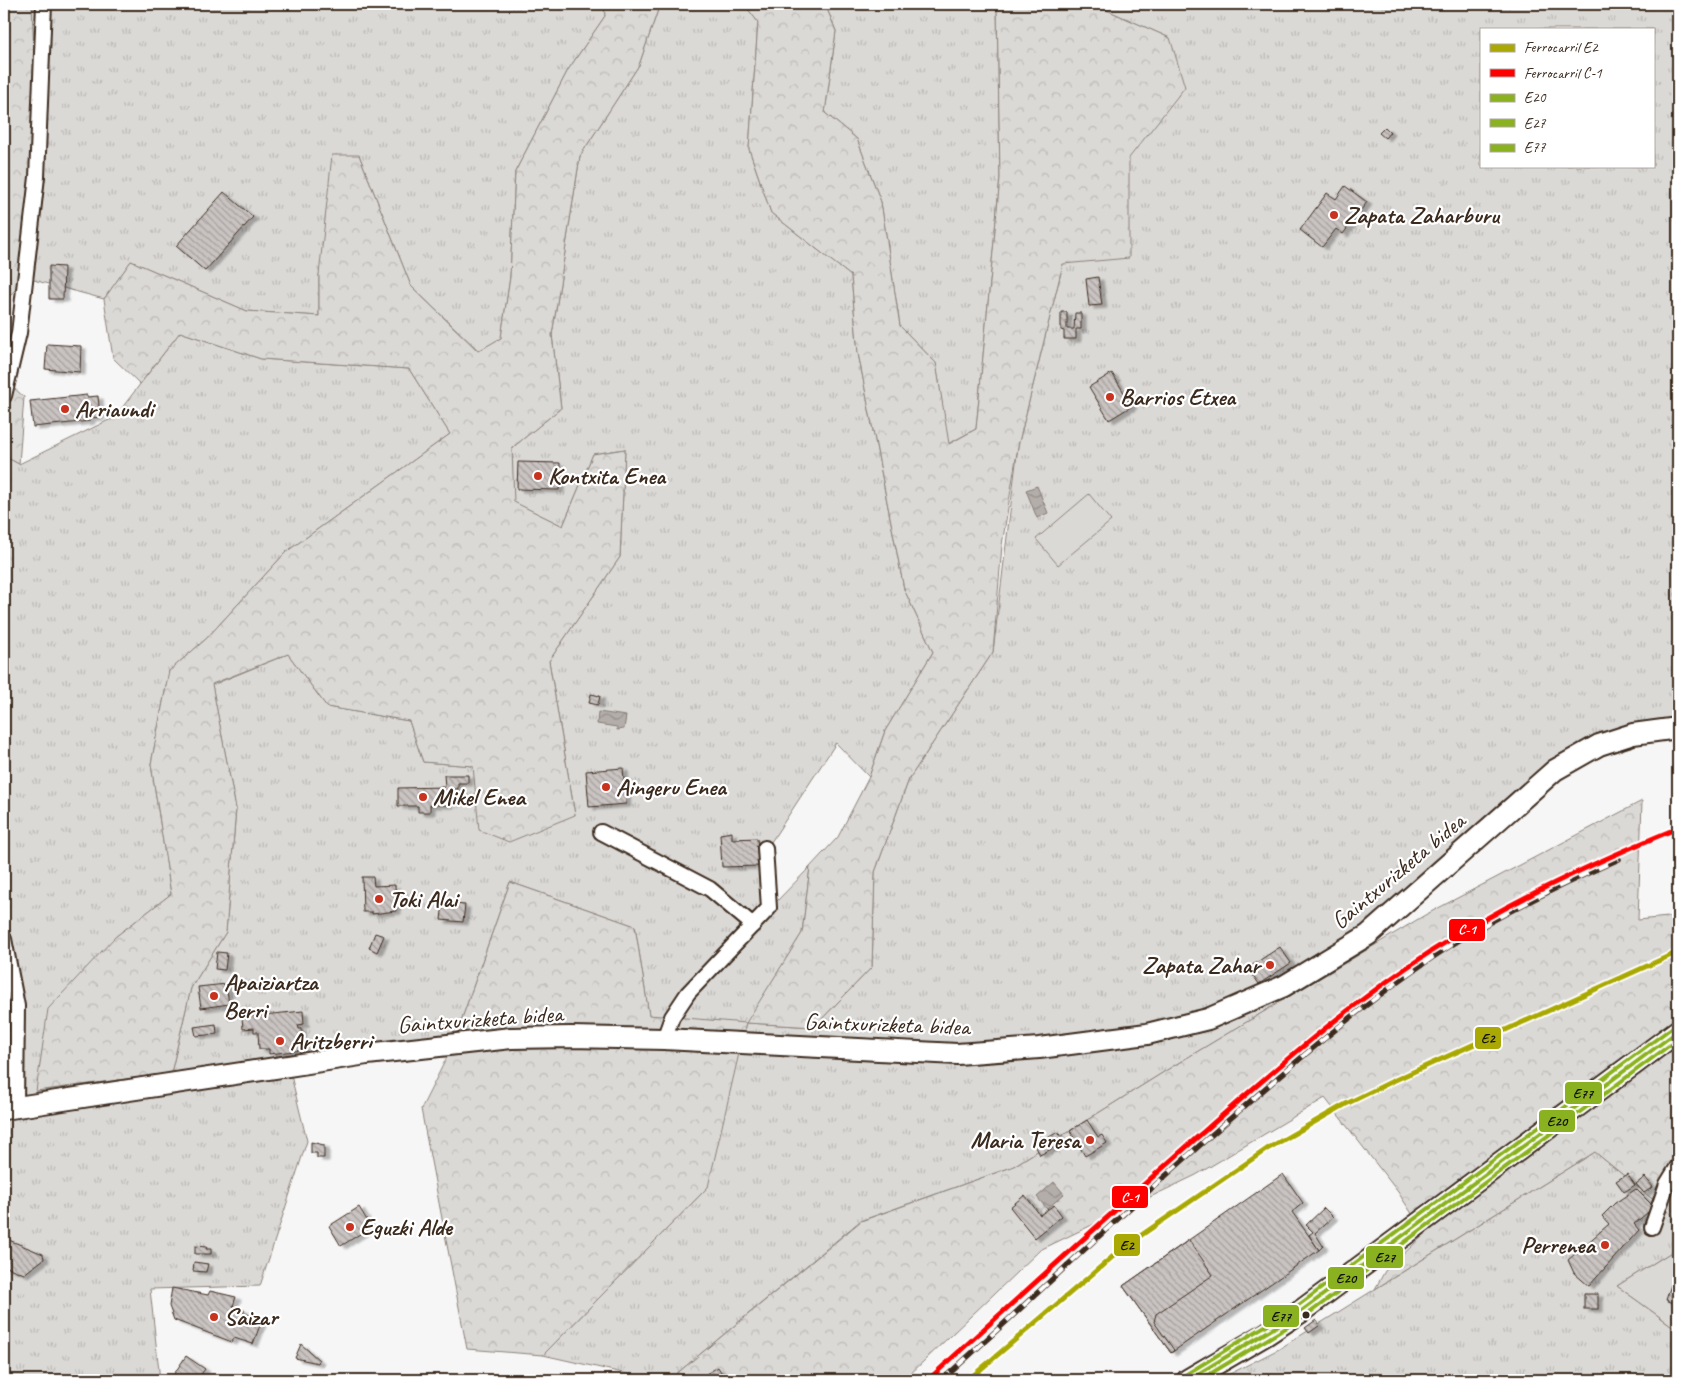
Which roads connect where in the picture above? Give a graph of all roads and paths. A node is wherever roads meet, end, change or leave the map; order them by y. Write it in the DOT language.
graph roads {
  1 [pos="44,4"];
  2 [pos="4,396"];
  3 [pos="1678,728"];
  4 [pos="601,832"];
  5 [pos="765,848"];
  6 [pos="753,925"];
  7 [pos="4,939"];
  8 [pos="1678,1031"];
  9 [pos="664,1039"];
  10 [pos="10,1108"];
  11 [pos="1678,1166"];
  12 [pos="1652,1227"];
  13 [pos="1188,1380"];
  1 -- 2 [label="street"];
  3 -- 9 [label="main road, Gaintxurizketa bidea"];
  4 -- 6 [label="street"];
  5 -- 6 [label="street"];
  6 -- 9 [label="street"];
  7 -- 10 [label="street"];
  8 -- 13 [label="main road"];
  9 -- 10 [label="main road, Gaintxurizketa bidea"];
  11 -- 12 [label="street"];
}
